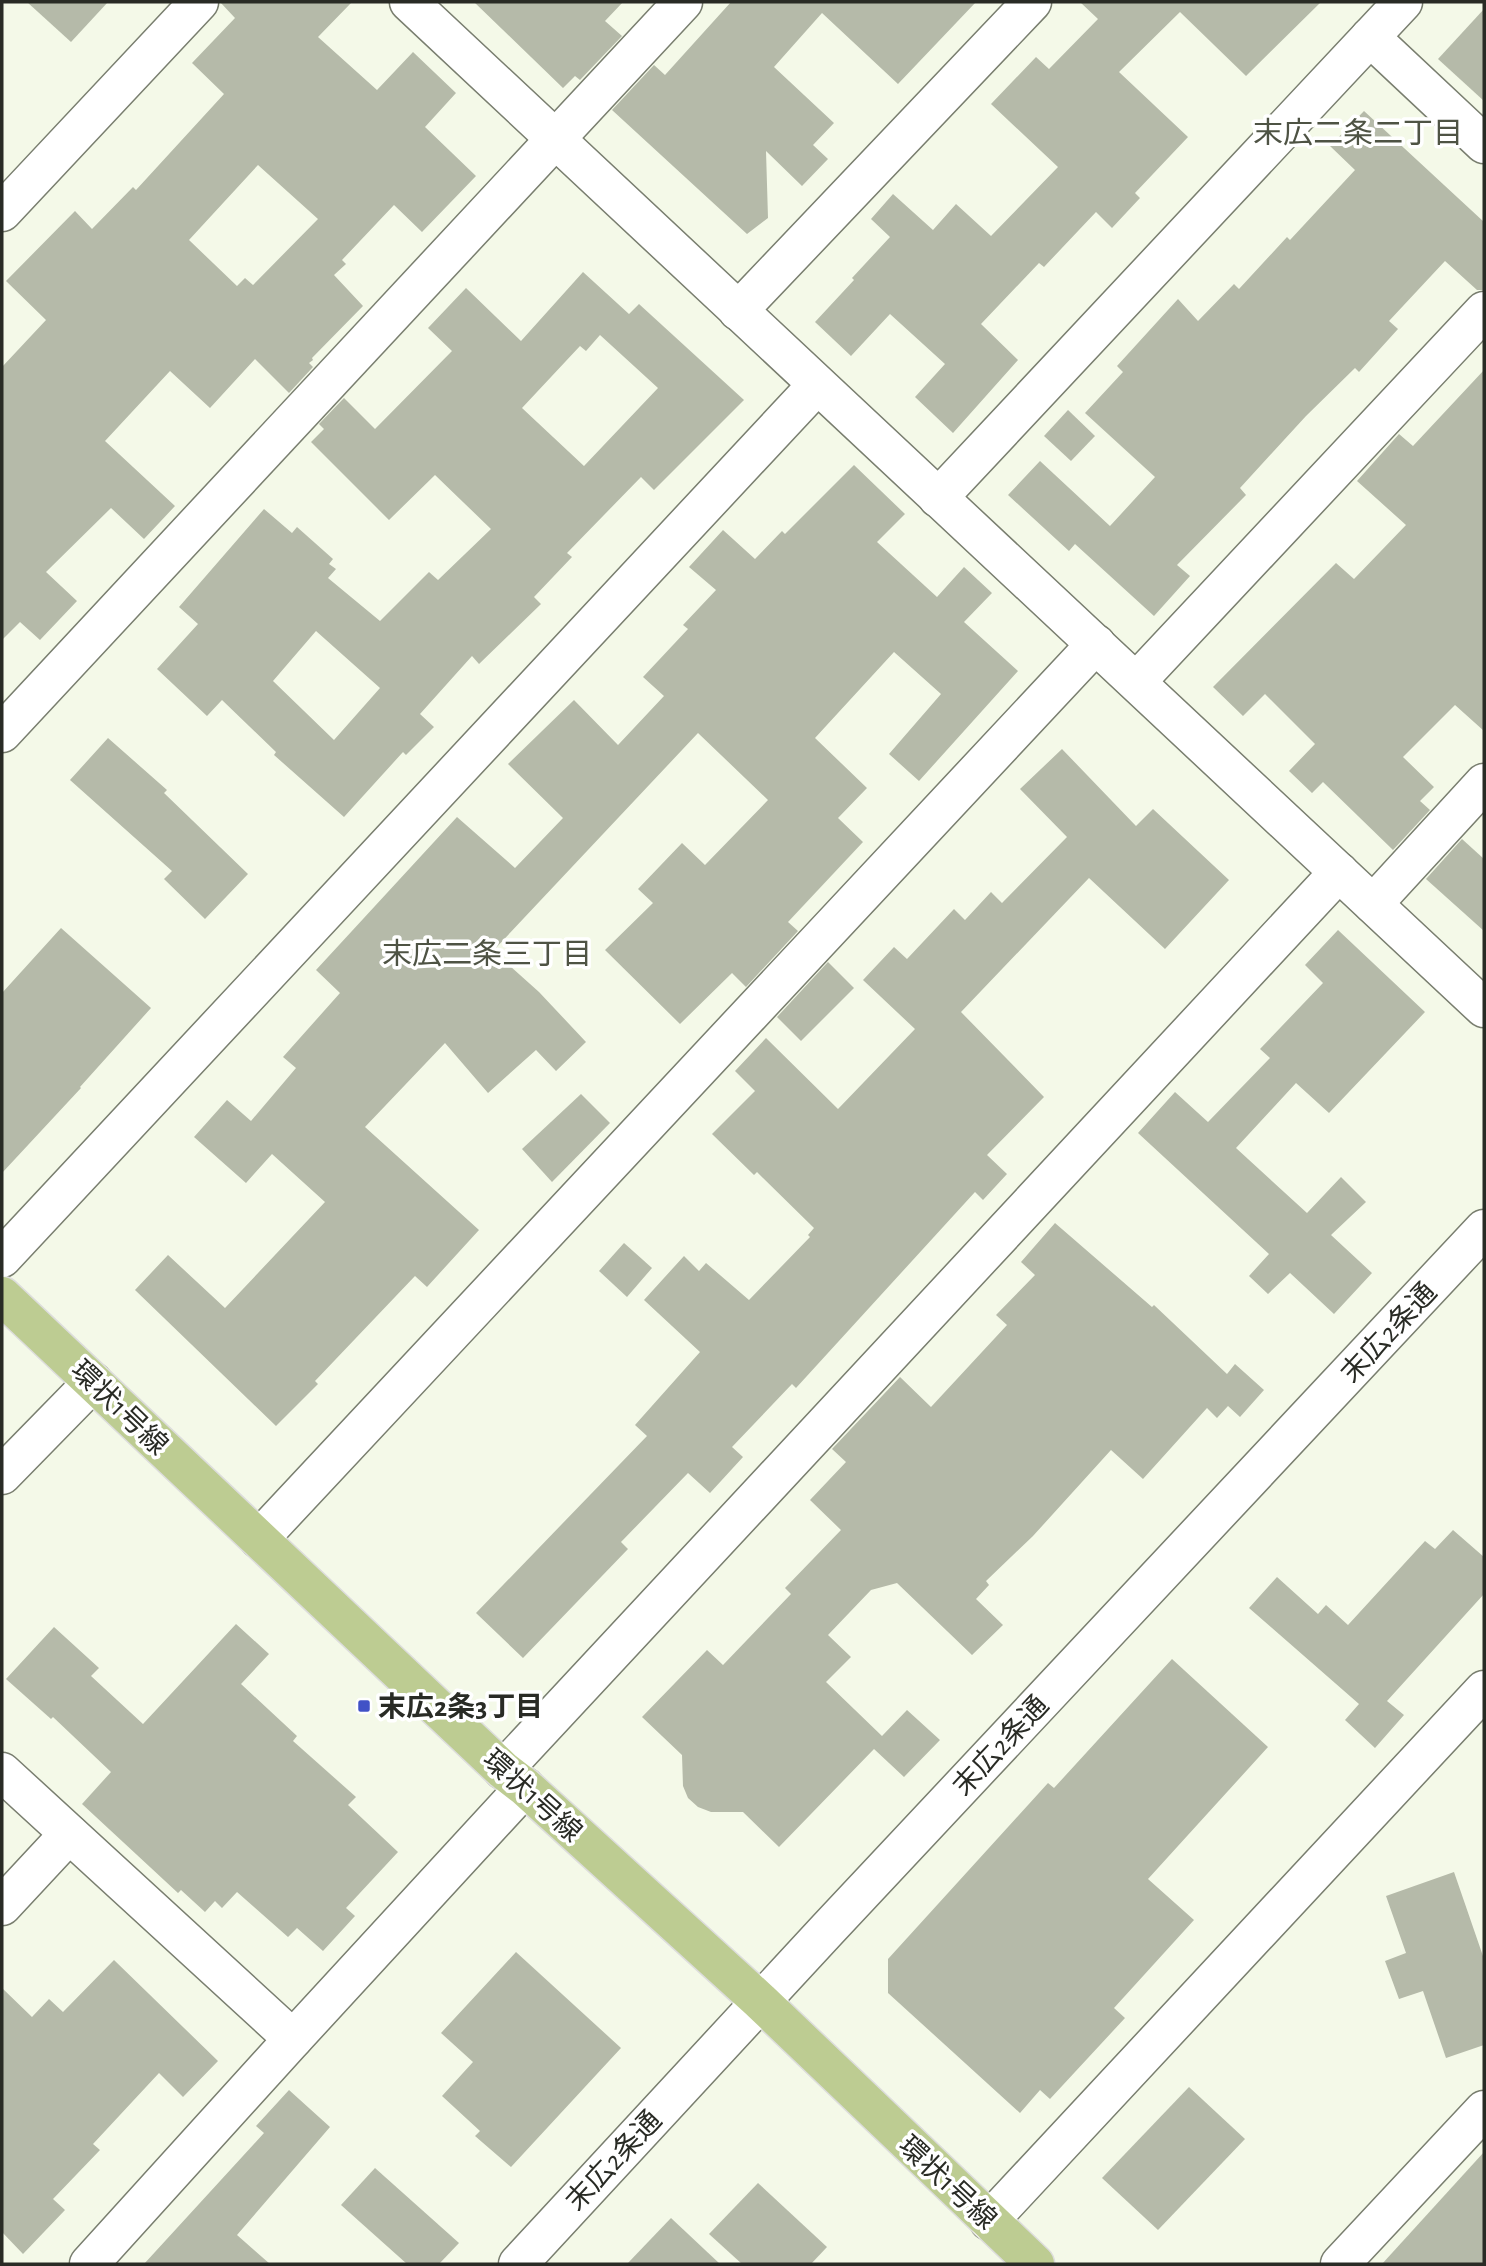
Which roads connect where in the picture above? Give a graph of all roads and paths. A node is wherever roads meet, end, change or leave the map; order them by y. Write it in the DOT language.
graph roads {
  1 [pos="199,2"];
  2 [pos="409,2"];
  3 [pos="683,2"];
  4 [pos="1032,2"];
  5 [pos="1403,2"];
  6 [pos="1370,37"];
  7 [pos="557,138"];
  8 [pos="1484,144"];
  9 [pos="2,212"];
  10 [pos="738,311"];
  11 [pos="1484,311"];
  12 [pos="817,385"];
  13 [pos="938,498"];
  14 [pos="1096,644"];
  15 [pos="1137,681"];
  16 [pos="2,733"];
  17 [pos="1484,783"];
  18 [pos="1339,872"];
  19 [pos="1373,904"];
  20 [pos="1484,1008"];
  21 [pos="1484,1229"];
  22 [pos="2,1258"];
  23 [pos="2,1296"];
  24 [pos="93,1382"];
  25 [pos="2,1475"];
  26 [pos="259,1539"];
  27 [pos="1484,1690"];
  28 [pos="2,1772"];
  29 [pos="514,1778"];
  30 [pos="69,1834"];
  31 [pos="2,1906"];
  32 [pos="760,2001"];
  33 [pos="293,2039"];
  34 [pos="1484,2110"];
  35 [pos="989,2221"];
  36 [pos="89,2264"];
  37 [pos="519,2264"];
  38 [pos="1035,2264"];
  39 [pos="1340,2264"];
  1 -- 9 [label="street"];
  2 -- 7 [label="street"];
  3 -- 7 [label="street"];
  4 -- 10 [label="street"];
  5 -- 6 [label="street"];
  6 -- 8 [label="street"];
  6 -- 13 [label="street"];
  7 -- 10 [label="street"];
  7 -- 16 [label="street"];
  10 -- 12 [label="street"];
  11 -- 15 [label="street"];
  12 -- 13 [label="street"];
  12 -- 22 [label="street"];
  13 -- 14 [label="street"];
  14 -- 15 [label="street"];
  14 -- 26 [label="street"];
  15 -- 18 [label="street"];
  17 -- 19 [label="street"];
  18 -- 19 [label="street"];
  18 -- 29 [label="street"];
  19 -- 20 [label="street"];
  21 -- 32 [label="street, 末広2条通"];
  23 -- 24 [label="main road, 環状1号線"];
  24 -- 25 [label="street"];
  24 -- 26 [label="main road, 環状1号線"];
  26 -- 29 [label="main road, 環状1号線"];
  27 -- 35 [label="street"];
  28 -- 30 [label="street"];
  29 -- 32 [label="main road, 環状1号線"];
  29 -- 33 [label="street"];
  30 -- 31 [label="street"];
  30 -- 33 [label="street"];
  32 -- 35 [label="main road, 環状1号線"];
  32 -- 37 [label="street, 末広2条通"];
  33 -- 36 [label="street"];
  34 -- 39 [label="street"];
  35 -- 38 [label="main road, 環状1号線"];
}
